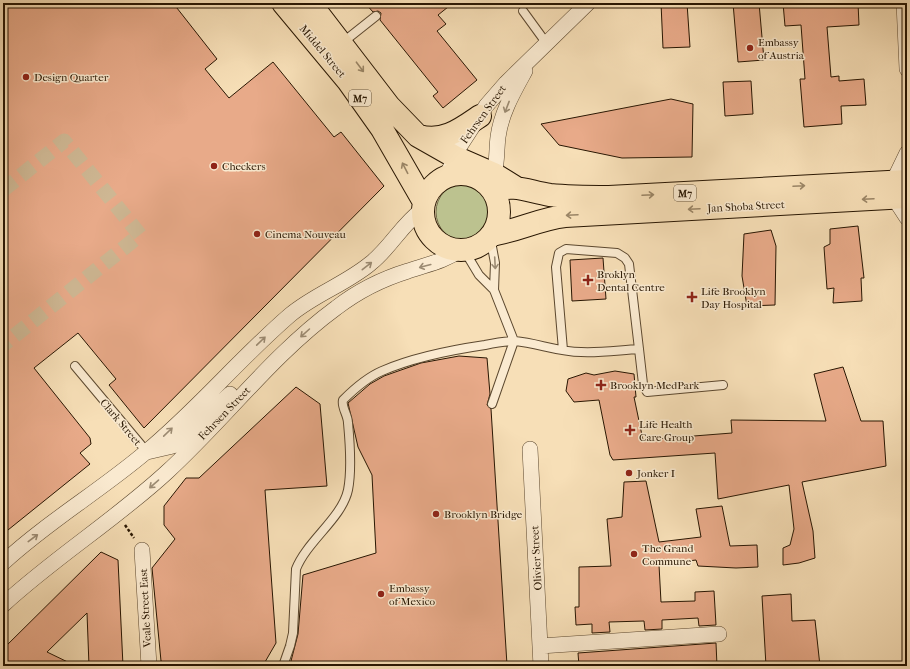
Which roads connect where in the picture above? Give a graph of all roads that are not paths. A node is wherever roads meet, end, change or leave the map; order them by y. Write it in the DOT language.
graph roads {
  1 [pos="283,3"];
  2 [pos="310,3"];
  3 [pos="588,3"];
  4 [pos="904,3"];
  5 [pos="523,11"];
  6 [pos="376,16"];
  7 [pos="342,43"];
  8 [pos="547,44"];
  9 [pos="532,60"];
  10 [pos="907,69"];
  11 [pos="389,106"];
  12 [pos="480,116"];
  13 [pos="418,136"];
  14 [pos="907,153"];
  15 [pos="453,169"];
  16 [pos="492,184"];
  17 [pos="900,189"];
  18 [pos="424,205"];
  19 [pos="907,218"];
  20 [pos="491,236"];
  21 [pos="462,250"];
  22 [pos="494,290"];
  23 [pos="514,341"];
  24 [pos="639,349"];
  25 [pos="563,350"];
  26 [pos="74,366"];
  27 [pos="253,383"];
  28 [pos="723,385"];
  29 [pos="492,404"];
  30 [pos="530,449"];
  31 [pos="147,452"];
  32 [pos="142,550"];
  33 [pos="3,563"];
  34 [pos="3,605"];
  35 [pos="719,634"];
  36 [pos="540,646"];
  37 [pos="149,666"];
  38 [pos="282,666"];
  39 [pos="541,666"];
  18 -- 1 [label="main road, Middel Street / M7, one-way"];
  2 -- 7 [label="main road, Middel Street / M7"];
  3 -- 8 [label="street, Fehrsen Street"];
  4 -- 10 [label="street"];
  5 -- 8 [label="lane"];
  6 -- 7 [label="lane"];
  7 -- 11 [label="main road, Middel Street / M7, one-way"];
  8 -- 9 [label="street, Fehrsen Street"];
  9 -- 12 [label="street, Fehrsen Street"];
  9 -- 16 [label="street, Fehrsen Street, one-way"];
  11 -- 13 [label="main road, Middel Street / M7"];
  11 -- 15 [label="main road, Middel Street / M7"];
  12 -- 13 [label="main road"];
  12 -- 15 [label="street, Fehrsen Street"];
  13 -- 15 [label="main road, Middel Street / M7"];
  14 -- 17 [label="street"];
  15 -- 16 [label="main road, Middel Street / M7"];
  15 -- 18 [label="main road"];
  16 -- 17 [label="main road, Jan Shoba Street / M7, one-way"];
  16 -- 20 [label="main road"];
  17 -- 19 [label="street"];
  17 -- 20 [label="main road, Jan Shoba Street / M7, one-way"];
  18 -- 21 [label="main road, M7"];
  31 -- 18 [label="street, one-way"];
  20 -- 21 [label="main road, M7"];
  20 -- 22 [label="lane, one-way"];
  21 -- 22 [label="lane"];
  21 -- 27 [label="street, Fehrsen Street, one-way"];
  22 -- 23 [label="lane"];
  23 -- 25 [label="lane"];
  23 -- 29 [label="lane"];
  23 -- 38 [label="lane"];
  24 -- 25 [label="lane"];
  24 -- 25 [label="lane"];
  24 -- 28 [label="lane"];
  26 -- 31 [label="lane, Clark Street"];
  27 -- 31 [label="street, Clark Street"];
  27 -- 34 [label="street, Fehrsen Street, one-way"];
  30 -- 36 [label="street, Olivier Street"];
  33 -- 31 [label="street, one-way"];
  32 -- 37 [label="street, Veale Street East"];
  35 -- 36 [label="street"];
  36 -- 39 [label="street, Olivier Street"];
}
